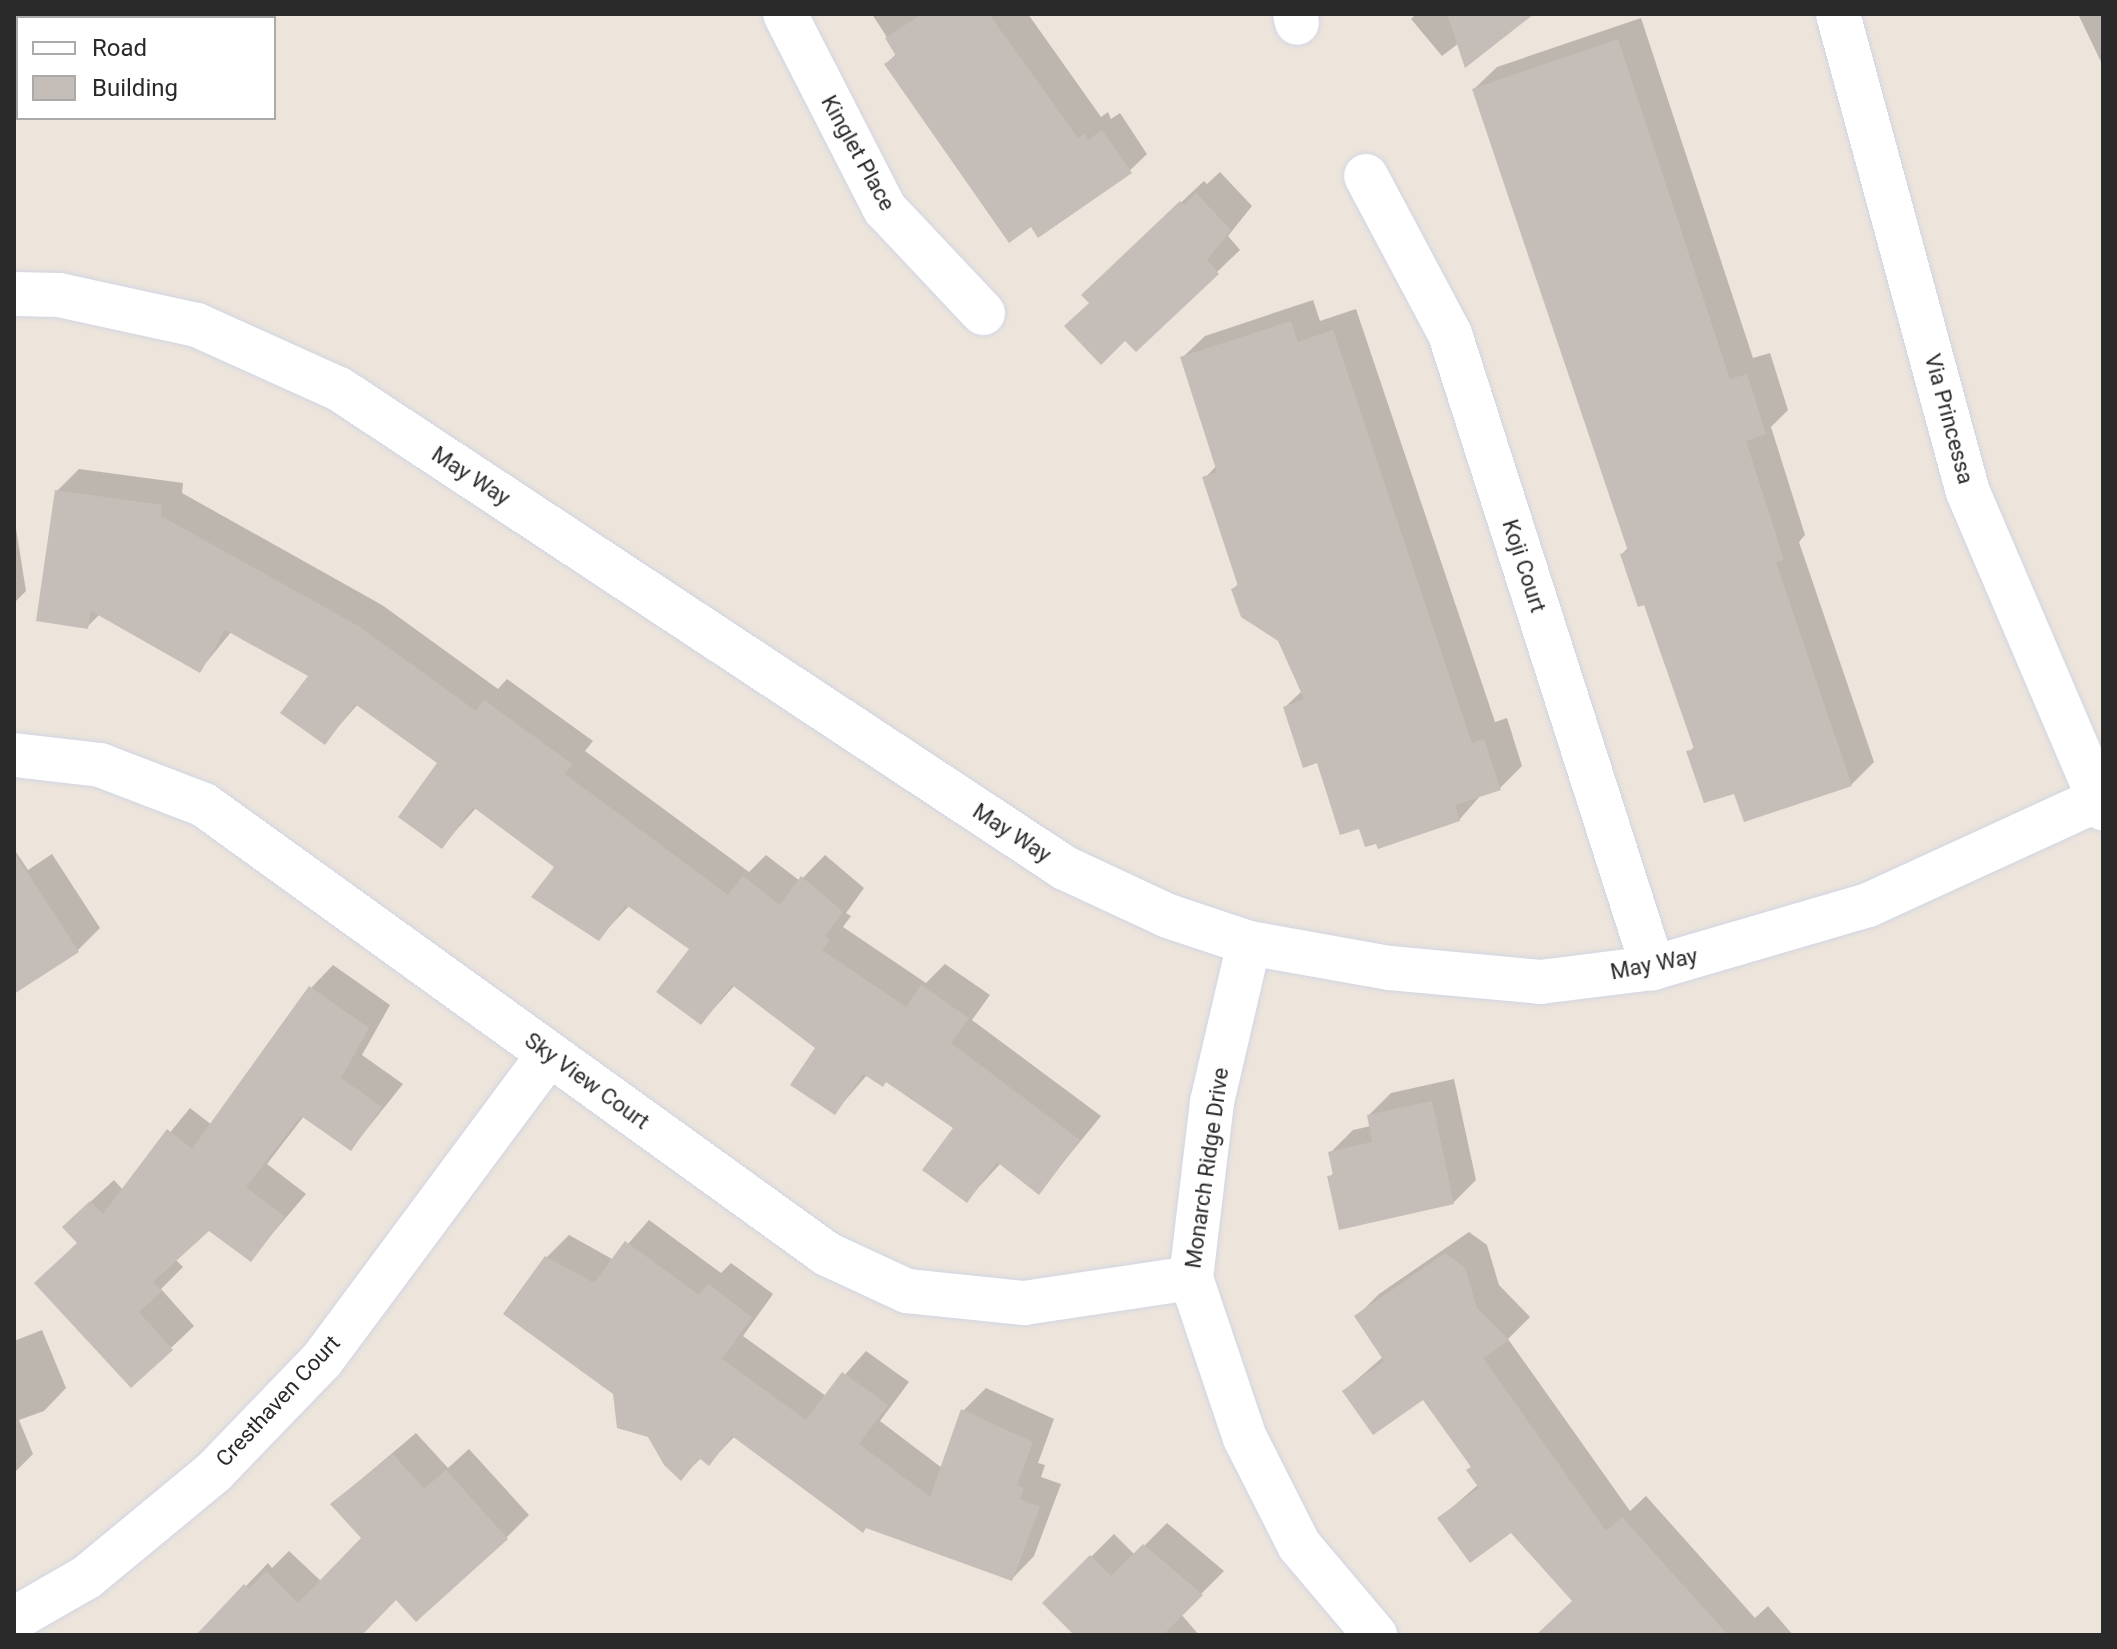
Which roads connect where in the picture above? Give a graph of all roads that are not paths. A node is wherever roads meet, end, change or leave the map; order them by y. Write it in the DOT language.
graph roads {
  1 [pos="785,14"];
  2 [pos="1838,14"];
  3 [pos="1366,176"];
  4 [pos="14,294"];
  5 [pos="983,313"];
  6 [pos="14,755"];
  7 [pos="2101,803"];
  8 [pos="1249,943"];
  9 [pos="1653,968"];
  10 [pos="549,1054"];
  11 [pos="1191,1278"];
  12 [pos="14,1619"];
  13 [pos="1375,1635"];
  1 -- 5 [label="street, Kinglet Place"];
  2 -- 7 [label="street, Via Princessa"];
  3 -- 9 [label="street, Koji Court"];
  4 -- 8 [label="street, May Way"];
  6 -- 10 [label="street, Sky View Court"];
  7 -- 9 [label="street, May Way"];
  8 -- 9 [label="street, May Way"];
  8 -- 11 [label="street, Monarch Ridge Drive"];
  10 -- 11 [label="street, Sky View Court"];
  10 -- 12 [label="street, Cresthaven Court"];
  11 -- 13 [label="street, Monarch Ridge Drive"];
}
